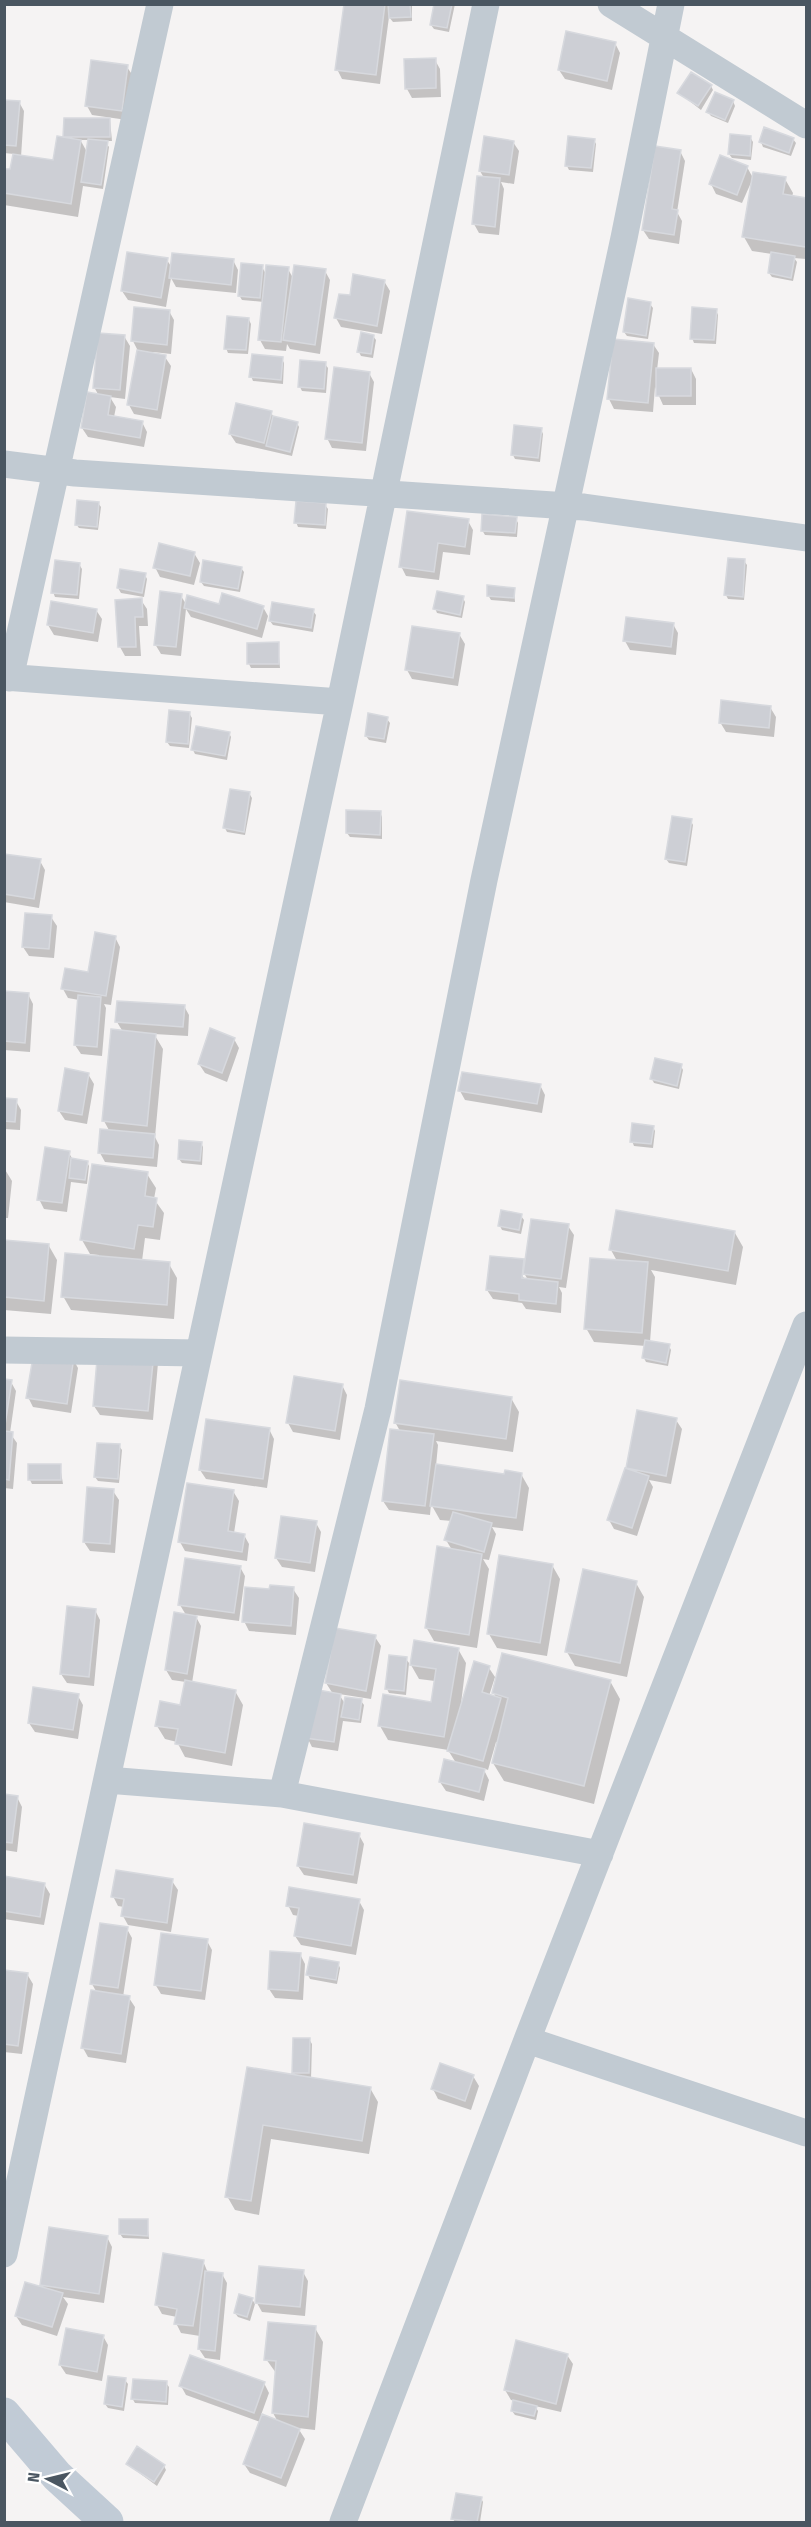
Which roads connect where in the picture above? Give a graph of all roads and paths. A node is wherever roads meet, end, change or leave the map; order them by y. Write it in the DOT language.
graph roads {
  1 [pos="160,4"];
  2 [pos="486,4"];
  3 [pos="611,4"];
  4 [pos="671,4"];
  5 [pos="665,40"];
  6 [pos="807,125"];
  7 [pos="4,464"];
  8 [pos="57,471"];
  9 [pos="384,494"];
  10 [pos="567,506"];
  11 [pos="807,538"];
  12 [pos="7,678"];
  13 [pos="340,702"];
  14 [pos="807,1324"];
  15 [pos="4,1350"];
  16 [pos="199,1353"];
  17 [pos="107,1780"];
  18 [pos="282,1794"];
  19 [pos="600,1854"];
  20 [pos="527,2040"];
  21 [pos="807,2133"];
  22 [pos="4,2254"];
  23 [pos="4,2414"];
  24 [pos="107,2523"];
  25 [pos="343,2523"];
  1 -- 8 [label="street"];
  2 -- 9 [label="street"];
  3 -- 5 [label="street"];
  4 -- 5 [label="street"];
  5 -- 6 [label="street"];
  5 -- 10 [label="street"];
  7 -- 8 [label="street"];
  8 -- 9 [label="street"];
  8 -- 12 [label="street"];
  9 -- 10 [label="street"];
  9 -- 13 [label="street"];
  10 -- 11 [label="street"];
  10 -- 18 [label="street"];
  12 -- 13 [label="street"];
  13 -- 16 [label="street"];
  14 -- 19 [label="street"];
  15 -- 16 [label="street"];
  16 -- 17 [label="street"];
  17 -- 18 [label="street"];
  17 -- 22 [label="street"];
  18 -- 19 [label="street"];
  19 -- 20 [label="street"];
  20 -- 21 [label="street"];
  20 -- 25 [label="street"];
  23 -- 24 [label="main road"];
}
